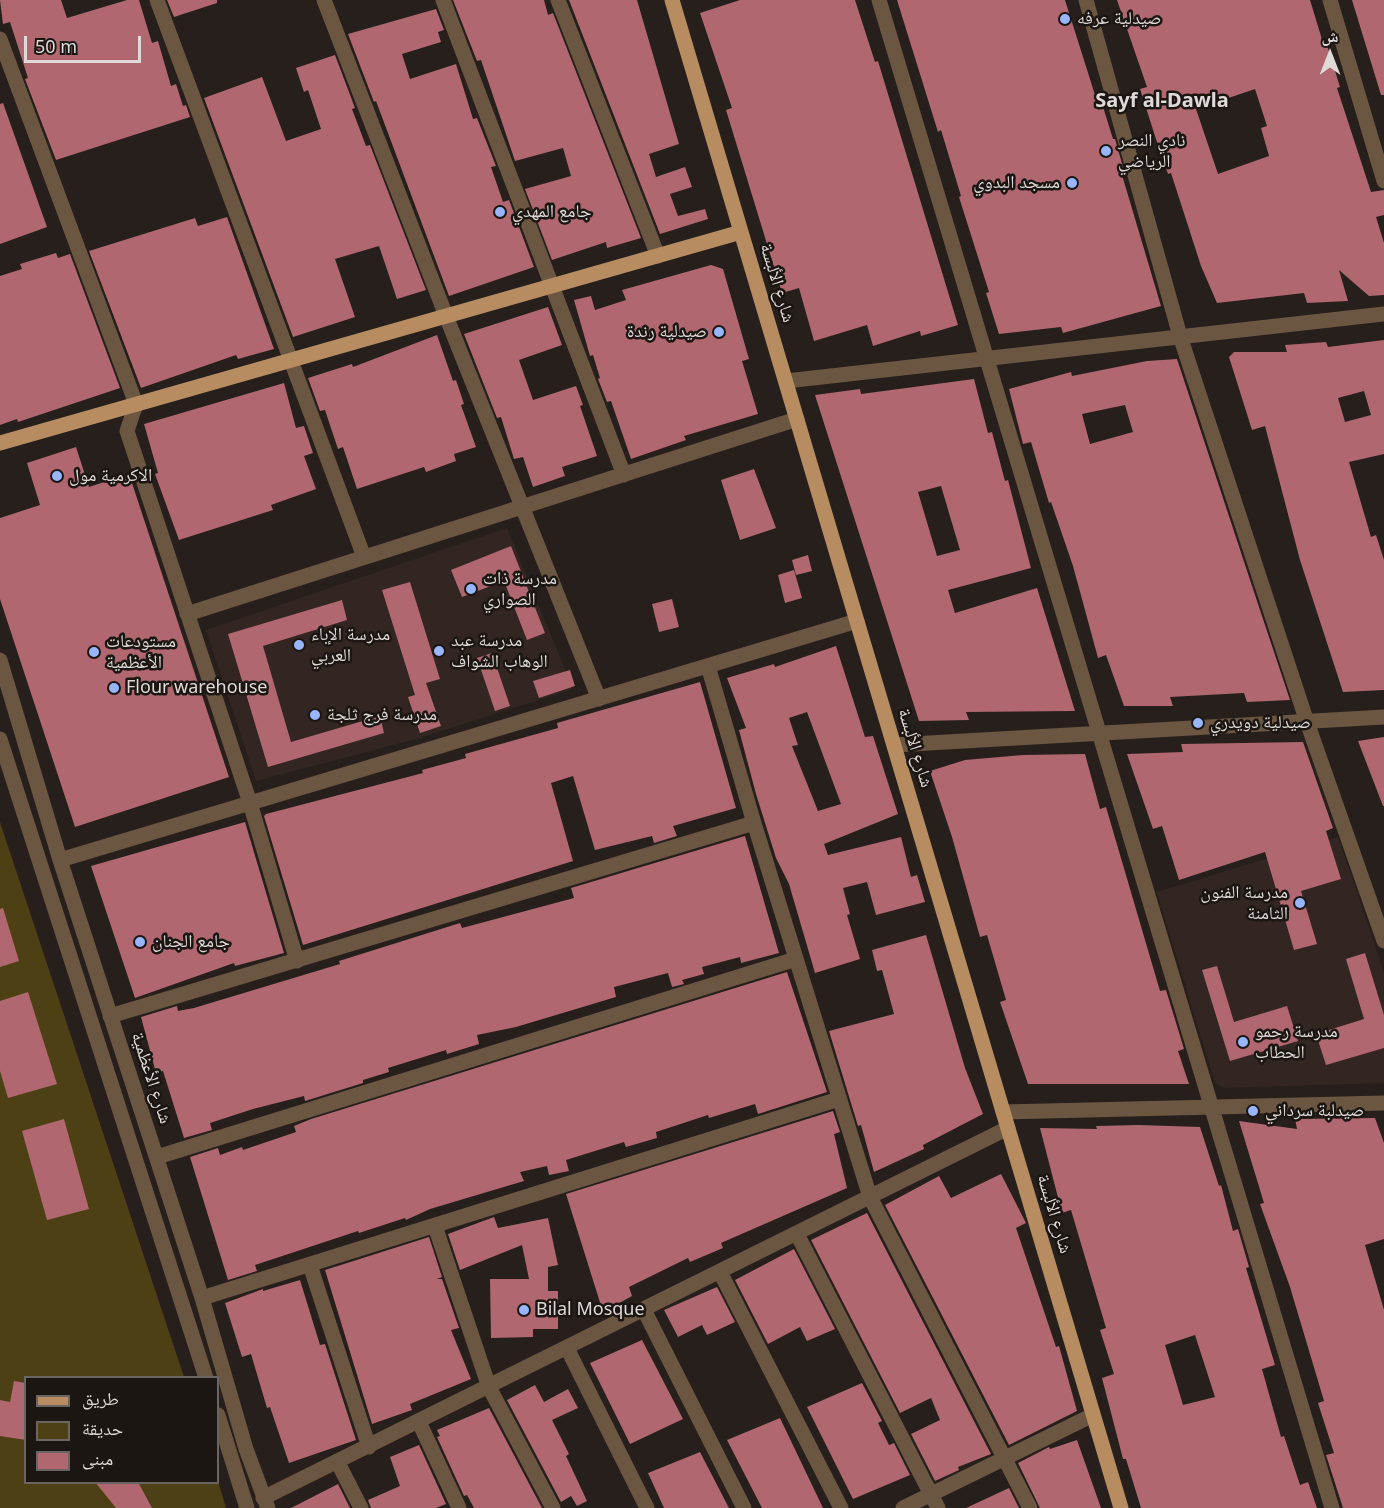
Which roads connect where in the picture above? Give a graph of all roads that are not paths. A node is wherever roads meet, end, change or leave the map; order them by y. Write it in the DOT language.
graph roads {
  1 [pos="158,0"];
  2 [pos="324,0"];
  3 [pos="443,0"];
  4 [pos="558,0"];
  5 [pos="672,0"];
  6 [pos="879,0"];
  7 [pos="1086,0"];
  8 [pos="1330,0"];
  9 [pos="0,39"];
  10 [pos="1384,181"];
  11 [pos="741,232"];
  12 [pos="657,256"];
  13 [pos="552,286"];
  14 [pos="1384,314"];
  15 [pos="446,316"];
  16 [pos="1180,336"];
  17 [pos="986,358"];
  18 [pos="291,360"];
  19 [pos="786,381"];
  20 [pos="136,404"];
  21 [pos="797,419"];
  22 [pos="0,443"];
  23 [pos="624,475"];
  24 [pos="522,506"];
  25 [pos="364,557"];
  26 [pos="187,614"];
  27 [pos="857,621"];
  28 [pos="0,660"];
  29 [pos="708,666"];
  30 [pos="599,699"];
  31 [pos="1384,717"];
  32 [pos="1307,722"];
  33 [pos="1100,733"];
  34 [pos="0,739"];
  35 [pos="894,746"];
  36 [pos="7,788"];
  37 [pos="250,803"];
  38 [pos="754,823"];
  39 [pos="60,860"];
  40 [pos="1384,941"];
  41 [pos="796,959"];
  42 [pos="297,961"];
  43 [pos="110,1016"];
  44 [pos="839,1100"];
  45 [pos="1384,1103"];
  46 [pos="1210,1107"];
  47 [pos="1003,1112"];
  48 [pos="1008,1128"];
  49 [pos="157,1157"];
  50 [pos="870,1197"];
  51 [pos="435,1226"];
  52 [pos="797,1234"];
  53 [pos="310,1265"];
  54 [pos="720,1272"];
  55 [pos="202,1298"];
  56 [pos="644,1310"];
  57 [pos="567,1348"];
  58 [pos="206,1376"];
  59 [pos="489,1387"];
  60 [pos="1093,1415"];
  61 [pos="219,1418"];
  62 [pos="419,1422"];
  63 [pos="369,1447"];
  64 [pos="1005,1458"];
  65 [pos="336,1461"];
  66 [pos="934,1501"];
  67 [pos="265,1503"];
  68 [pos="247,1508"];
  69 [pos="361,1508"];
  70 [pos="459,1508"];
  71 [pos="553,1508"];
  72 [pos="647,1508"];
  73 [pos="744,1508"];
  74 [pos="841,1508"];
  75 [pos="903,1508"];
  76 [pos="1030,1508"];
  77 [pos="1121,1508"];
  78 [pos="1332,1508"];
  1 -- 18 [label="street"];
  2 -- 15 [label="street"];
  3 -- 13 [label="street"];
  4 -- 12 [label="street"];
  5 -- 11 [label="main road, شارع الألبسة"];
  6 -- 17 [label="street"];
  7 -- 16 [label="street"];
  8 -- 10 [label="street"];
  9 -- 20 [label="street"];
  11 -- 12 [label="main road"];
  11 -- 19 [label="main road, شارع الألبسة"];
  12 -- 13 [label="main road"];
  13 -- 15 [label="main road"];
  13 -- 23 [label="street"];
  14 -- 16 [label="street"];
  15 -- 18 [label="main road"];
  15 -- 24 [label="street"];
  16 -- 17 [label="street"];
  16 -- 32 [label="street"];
  17 -- 19 [label="street"];
  17 -- 33 [label="street"];
  18 -- 20 [label="main road"];
  18 -- 25 [label="street"];
  19 -- 21 [label="main road, شارع الألبسة"];
  20 -- 22 [label="main road"];
  20 -- 26 [label="street"];
  21 -- 23 [label="street"];
  21 -- 27 [label="main road, شارع الألبسة"];
  23 -- 24 [label="street"];
  24 -- 25 [label="street"];
  24 -- 30 [label="street"];
  25 -- 26 [label="street"];
  26 -- 37 [label="street"];
  27 -- 29 [label="street"];
  27 -- 35 [label="main road, شارع الألبسة"];
  28 -- 39 [label="street, شارع الأعظمية"];
  29 -- 30 [label="street"];
  29 -- 38 [label="street"];
  30 -- 37 [label="street"];
  31 -- 32 [label="street"];
  32 -- 33 [label="street"];
  32 -- 40 [label="street"];
  33 -- 35 [label="street"];
  33 -- 46 [label="street"];
  34 -- 36 [label="street"];
  35 -- 47 [label="main road, شارع الألبسة"];
  36 -- 58 [label="street"];
  37 -- 39 [label="street"];
  37 -- 42 [label="street"];
  38 -- 41 [label="street"];
  38 -- 42 [label="street"];
  39 -- 43 [label="street, شارع الأعظمية"];
  41 -- 44 [label="street"];
  41 -- 49 [label="street"];
  42 -- 43 [label="street"];
  43 -- 49 [label="street, شارع الأعظمية"];
  44 -- 50 [label="street"];
  44 -- 51 [label="street"];
  45 -- 46 [label="street"];
  46 -- 47 [label="street"];
  46 -- 78 [label="street"];
  47 -- 48 [label="main road, شارع الألبسة"];
  48 -- 50 [label="street"];
  48 -- 60 [label="main road, شارع الألبسة"];
  49 -- 55 [label="street, شارع الأعظمية"];
  50 -- 52 [label="street"];
  50 -- 64 [label="street"];
  51 -- 53 [label="street"];
  51 -- 59 [label="street"];
  52 -- 54 [label="street"];
  52 -- 66 [label="street"];
  53 -- 55 [label="street"];
  53 -- 63 [label="street"];
  54 -- 56 [label="street"];
  54 -- 74 [label="street"];
  55 -- 67 [label="street, شارع الأعظمية"];
  56 -- 57 [label="street"];
  56 -- 73 [label="street"];
  57 -- 59 [label="street"];
  57 -- 72 [label="street"];
  59 -- 62 [label="street"];
  59 -- 71 [label="street"];
  60 -- 64 [label="street"];
  60 -- 77 [label="main road, شارع الألبسة"];
  61 -- 68 [label="street"];
  62 -- 63 [label="street"];
  62 -- 70 [label="street"];
  63 -- 65 [label="street"];
  64 -- 66 [label="street"];
  64 -- 76 [label="street"];
  65 -- 67 [label="street"];
  65 -- 69 [label="street"];
  66 -- 75 [label="street"];
}
